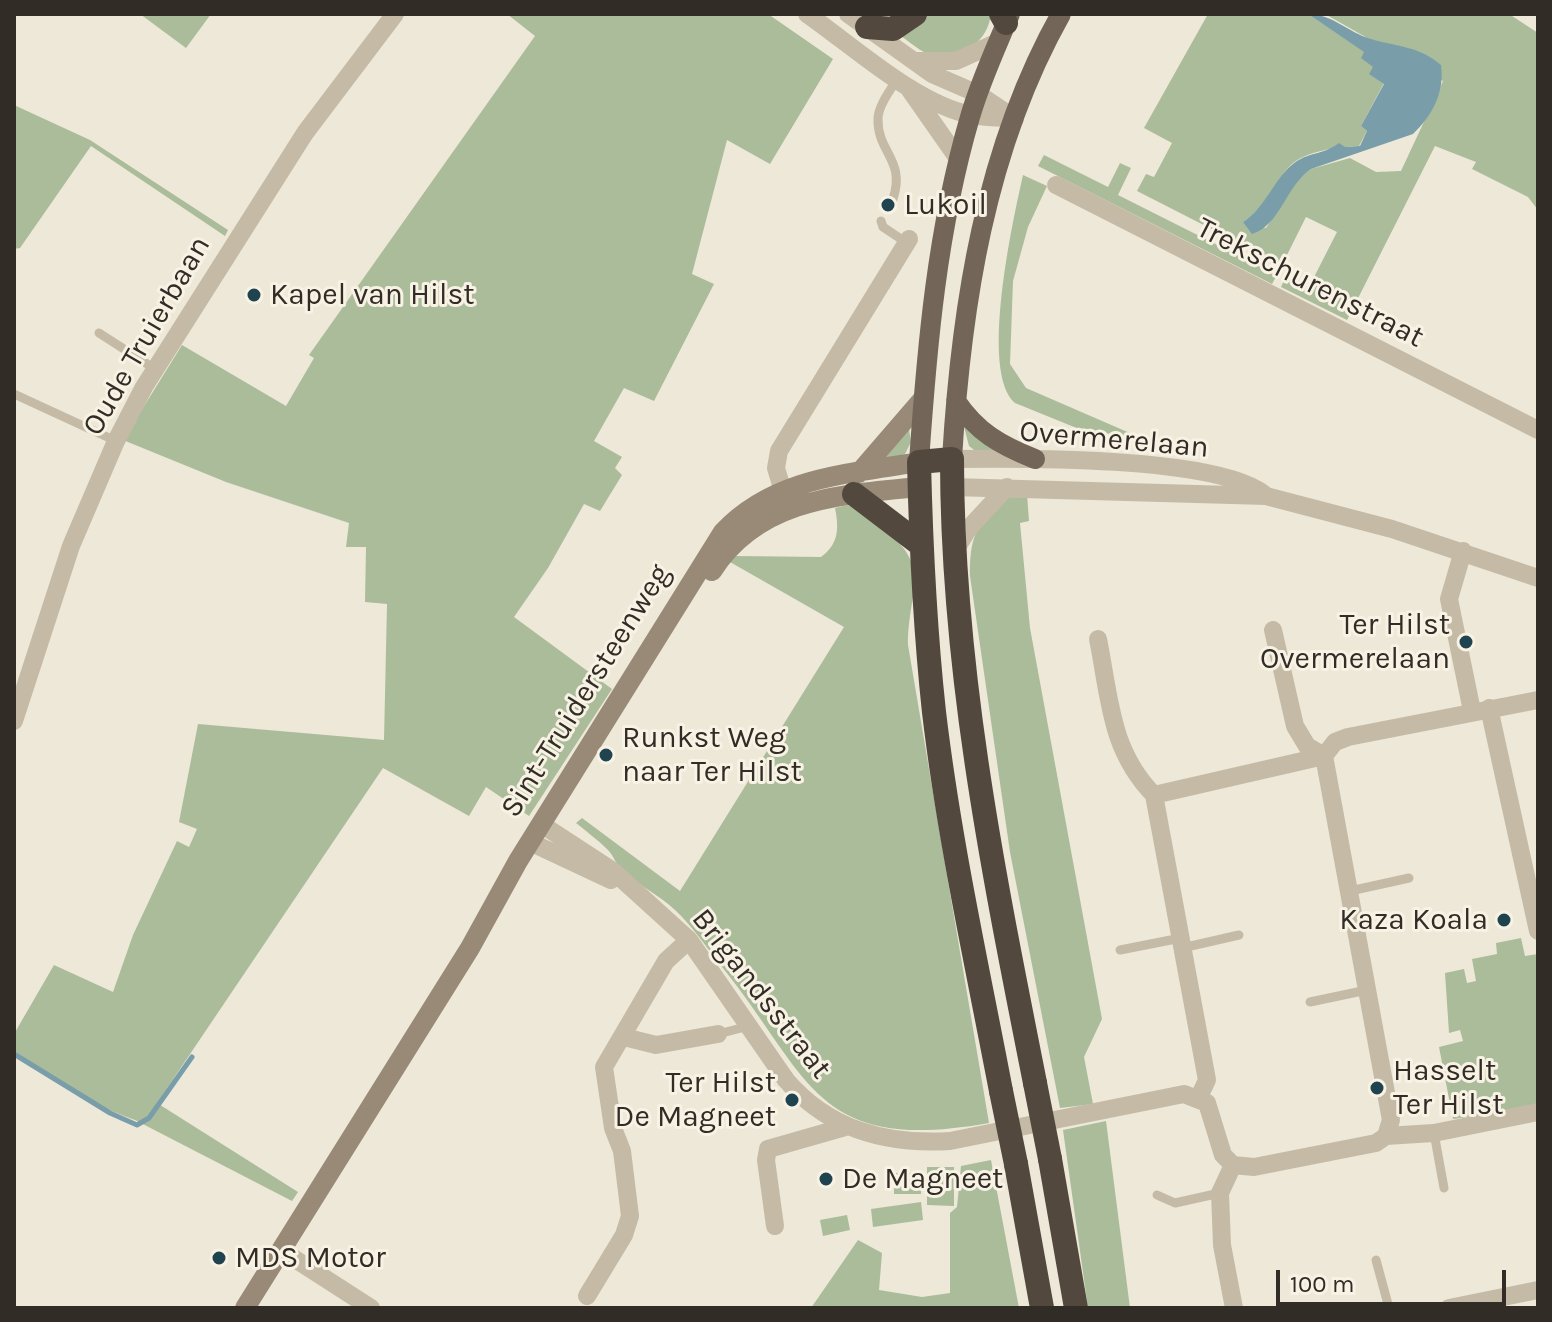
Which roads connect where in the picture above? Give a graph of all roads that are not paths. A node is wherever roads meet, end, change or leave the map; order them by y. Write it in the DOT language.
graph roads {
  1 [pos="395,14"];
  2 [pos="807,14"];
  3 [pos="915,14"];
  4 [pos="1061,14"];
  5 [pos="858,21"];
  6 [pos="1004,23"];
  7 [pos="913,61"];
  8 [pos="902,81"];
  9 [pos="978,94"];
  10 [pos="971,115"];
  11 [pos="1015,119"];
  12 [pos="959,160"];
  13 [pos="1056,185"];
  14 [pos="893,199"];
  15 [pos="881,221"];
  16 [pos="908,241"];
  17 [pos="99,333"];
  18 [pos="155,369"];
  19 [pos="14,394"];
  20 [pos="922,400"];
  21 [pos="956,401"];
  22 [pos="1538,430"];
  23 [pos="116,441"];
  24 [pos="952,459"];
  25 [pos="1035,459"];
  26 [pos="919,474"];
  27 [pos="856,483"];
  28 [pos="952,487"];
  29 [pos="1007,487"];
  30 [pos="1266,496"];
  31 [pos="784,499"];
  32 [pos="921,545"];
  33 [pos="1463,551"];
  34 [pos="954,552"];
  35 [pos="1538,578"];
  36 [pos="1273,630"];
  37 [pos="1098,639"];
  38 [pos="1538,700"];
  39 [pos="1480,710"];
  40 [pos="14,721"];
  41 [pos="1324,756"];
  42 [pos="1154,795"];
  43 [pos="547,827"];
  44 [pos="536,846"];
  45 [pos="1409,878"];
  46 [pos="635,891"];
  47 [pos="1350,891"];
  48 [pos="1538,931"];
  49 [pos="1239,935"];
  50 [pos="689,940"];
  51 [pos="1182,943"];
  52 [pos="1120,950"];
  53 [pos="1367,990"];
  54 [pos="1310,1002"];
  55 [pos="750,1026"];
  56 [pos="718,1034"];
  57 [pos="624,1037"];
  58 [pos="1199,1097"];
  59 [pos="1538,1112"];
  60 [pos="845,1127"];
  61 [pos="1434,1133"];
  62 [pos="1386,1136"];
  63 [pos="1233,1165"];
  64 [pos="1444,1188"];
  65 [pos="1220,1193"];
  66 [pos="1157,1195"];
  67 [pos="775,1226"];
  68 [pos="281,1250"];
  69 [pos="1376,1260"];
  70 [pos="1538,1290"];
  71 [pos="587,1296"];
  72 [pos="245,1308"];
  73 [pos="371,1308"];
  74 [pos="1042,1308"];
  75 [pos="1076,1308"];
  76 [pos="1234,1308"];
  77 [pos="1389,1308"];
  78 [pos="1449,1308"];
  1 -- 18 [label="street, Oude Truierbaan"];
  2 -- 8 [label="street"];
  3 -- 5 [label="highway"];
  4 -- 11 [label="main road"];
  5 -- 7 [label="street"];
  6 -- 7 [label="street"];
  6 -- 9 [label="main road"];
  7 -- 9 [label="street"];
  8 -- 10 [label="street"];
  8 -- 12 [label="street"];
  8 -- 14 [label="lane"];
  9 -- 10 [label="main road"];
  9 -- 11 [label="street"];
  10 -- 11 [label="street"];
  10 -- 12 [label="main road"];
  11 -- 21 [label="main road"];
  12 -- 20 [label="main road"];
  13 -- 22 [label="street, Trekschurenstraat"];
  15 -- 16 [label="lane"];
  16 -- 31 [label="street"];
  17 -- 18 [label="lane"];
  18 -- 23 [label="street, Oude Truierbaan"];
  19 -- 23 [label="lane"];
  20 -- 26 [label="main road"];
  20 -- 27 [label="main road"];
  21 -- 24 [label="main road"];
  21 -- 25 [label="main road"];
  23 -- 40 [label="street, Oude Truierbaan"];
  24 -- 25 [label="street, Overmerelaan"];
  24 -- 26 [label="highway, Sint-Truidersteenweg"];
  24 -- 28 [label="highway"];
  25 -- 30 [label="street, Overmerelaan"];
  26 -- 27 [label="main road, Sint-Truidersteenweg"];
  26 -- 28 [label="highway, Sint-Truidersteenweg"];
  26 -- 32 [label="highway"];
  27 -- 31 [label="main road, Sint-Truidersteenweg"];
  27 -- 32 [label="highway"];
  28 -- 29 [label="street, Overmerelaan"];
  28 -- 34 [label="highway"];
  29 -- 30 [label="street, Overmerelaan"];
  29 -- 34 [label="street, Overmerelaan"];
  30 -- 33 [label="street, Overmerelaan"];
  31 -- 43 [label="main road, Sint-Truidersteenweg"];
  32 -- 74 [label="highway, bridge"];
  33 -- 35 [label="street, Overmerelaan"];
  33 -- 39 [label="street"];
  34 -- 75 [label="highway, bridge"];
  36 -- 41 [label="street"];
  37 -- 42 [label="street"];
  38 -- 39 [label="street"];
  39 -- 41 [label="street"];
  39 -- 48 [label="street"];
  41 -- 42 [label="street"];
  41 -- 47 [label="street"];
  42 -- 51 [label="street"];
  43 -- 44 [label="main road, Sint-Truidersteenweg"];
  43 -- 46 [label="street, Brigandsstraat"];
  44 -- 46 [label="street, Brigandsstraat"];
  44 -- 68 [label="main road, Sint-Truidersteenweg"];
  45 -- 47 [label="lane"];
  46 -- 50 [label="street, Brigandsstraat"];
  47 -- 53 [label="street"];
  49 -- 51 [label="lane"];
  50 -- 55 [label="street, Brigandsstraat"];
  50 -- 57 [label="street"];
  51 -- 52 [label="lane"];
  51 -- 58 [label="street"];
  53 -- 54 [label="lane"];
  53 -- 62 [label="street"];
  55 -- 56 [label="lane"];
  55 -- 60 [label="street, Brigandsstraat"];
  56 -- 57 [label="street"];
  57 -- 71 [label="street"];
  58 -- 60 [label="street, Brigandsstraat"];
  58 -- 63 [label="street"];
  59 -- 61 [label="street"];
  60 -- 67 [label="street"];
  61 -- 62 [label="street"];
  61 -- 64 [label="lane"];
  62 -- 63 [label="street"];
  63 -- 65 [label="street"];
  65 -- 66 [label="lane"];
  65 -- 76 [label="street"];
  68 -- 72 [label="main road, Sint-Truidersteenweg"];
  68 -- 73 [label="street"];
  69 -- 77 [label="lane"];
  70 -- 78 [label="street"];
}
